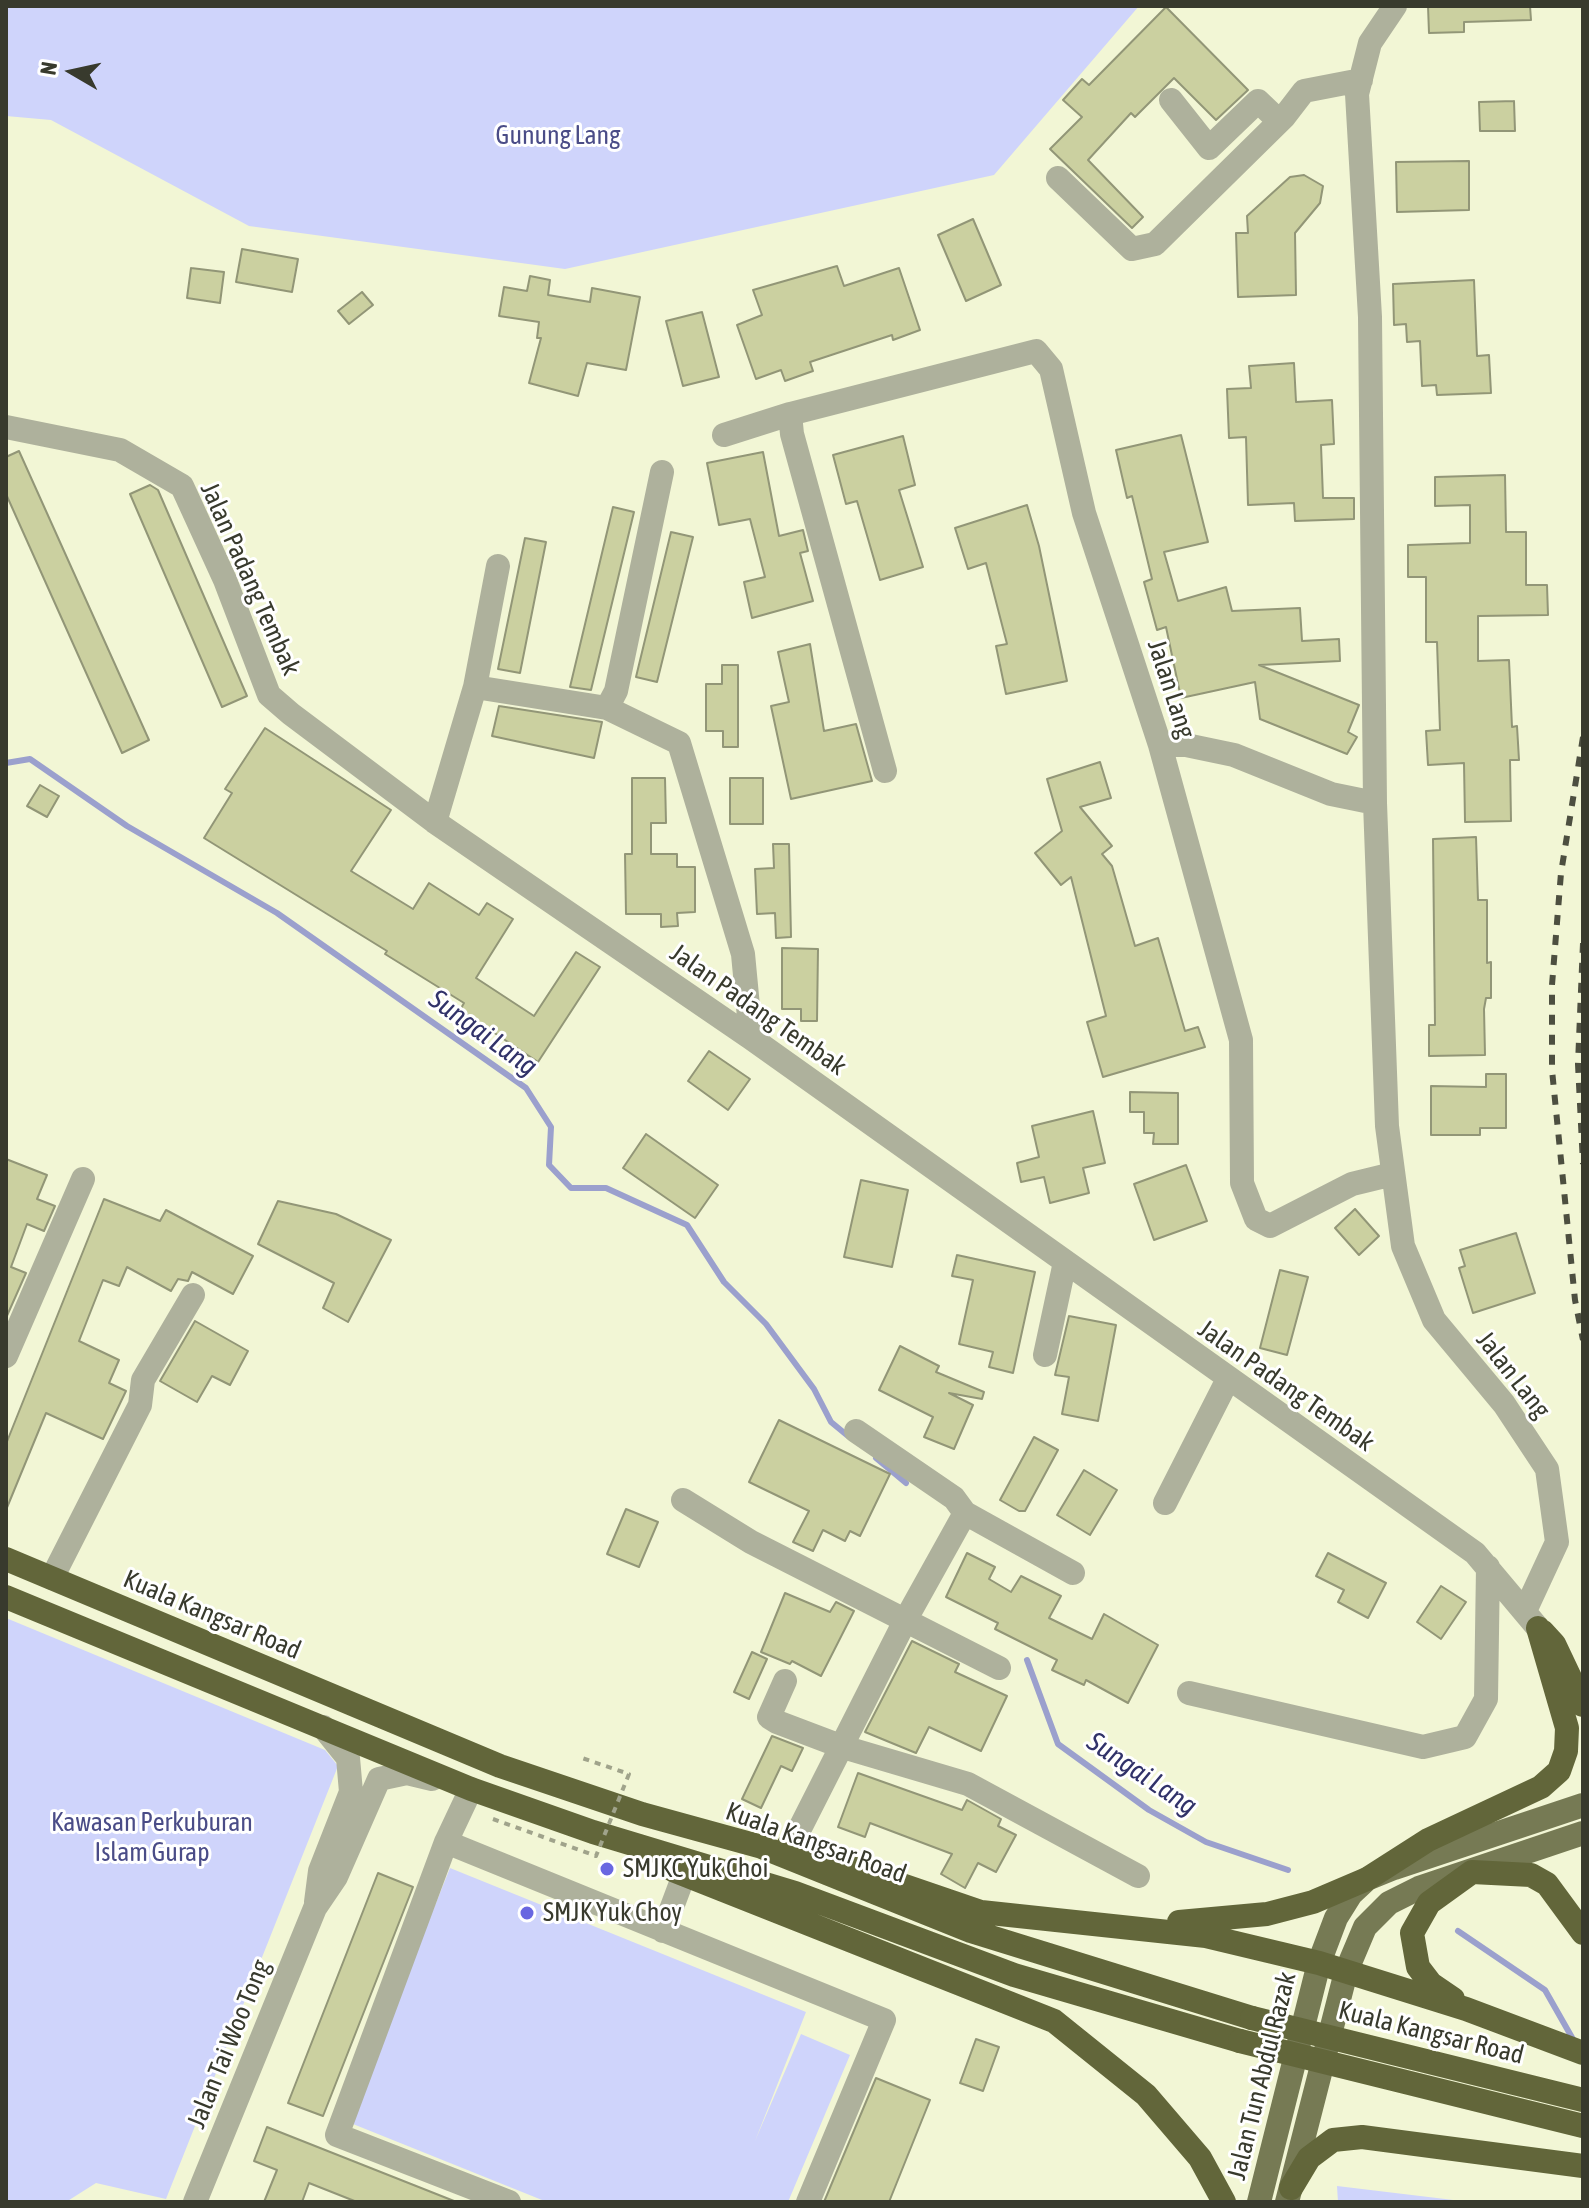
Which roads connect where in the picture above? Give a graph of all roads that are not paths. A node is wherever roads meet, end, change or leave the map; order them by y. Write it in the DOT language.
graph roads {
  1 [pos="1395,6"];
  2 [pos="1361,80"];
  3 [pos="1171,100"];
  4 [pos="1279,121"];
  5 [pos="1058,178"];
  6 [pos="790,414"];
  7 [pos="6,427"];
  8 [pos="724,435"];
  9 [pos="662,472"];
  10 [pos="498,566"];
  11 [pos="475,687"];
  12 [pos="607,708"];
  13 [pos="1160,745"];
  14 [pos="885,771"];
  15 [pos="1375,803"];
  16 [pos="435,822"];
  17 [pos="751,1038"];
  18 [pos="1393,1174"];
  19 [pos="83,1179"];
  20 [pos="1065,1262"];
  21 [pos="193,1295"];
  22 [pos="1045,1355"];
  23 [pos="6,1356"];
  24 [pos="1228,1379"];
  25 [pos="856,1431"];
  26 [pos="683,1500"];
  27 [pos="1165,1503"];
  28 [pos="965,1513"];
  29 [pos="6,1559"];
  30 [pos="1488,1567"];
  31 [pos="1073,1573"];
  32 [pos="52,1578"];
  33 [pos="6,1597"];
  34 [pos="906,1619"];
  35 [pos="1532,1620"];
  36 [pos="999,1668"];
  37 [pos="785,1681"];
  38 [pos="1189,1693"];
  39 [pos="1583,1705"];
  40 [pos="323,1727"];
  41 [pos="843,1747"];
  42 [pos="447,1778"];
  43 [pos="471,1789"];
  44 [pos="1583,1805"];
  45 [pos="593,1832"];
  46 [pos="1583,1833"];
  47 [pos="446,1842"];
  48 [pos="791,1846"];
  49 [pos="762,1847"];
  50 [pos="1472,1872"];
  51 [pos="684,1875"];
  52 [pos="1138,1876"];
  53 [pos="1367,1879"];
  54 [pos="315,1908"];
  55 [pos="1129,1926"];
  56 [pos="663,1931"];
  57 [pos="1583,1933"];
  58 [pos="1319,1963"];
  59 [pos="1346,1972"];
  60 [pos="1466,2009"];
  61 [pos="1583,2053"];
  62 [pos="1583,2100"];
  63 [pos="1583,2126"];
  64 [pos="1583,2166"];
  65 [pos="1289,2195"];
  66 [pos="195,2202"];
  67 [pos="509,2202"];
  68 [pos="808,2202"];
  69 [pos="1224,2202"];
  70 [pos="1259,2202"];
  1 -- 2 [label="street, Jalan Lang"];
  2 -- 4 [label="street"];
  2 -- 15 [label="street, Jalan Lang"];
  3 -- 4 [label="street"];
  4 -- 5 [label="street"];
  6 -- 8 [label="street, Jalan Lang"];
  6 -- 13 [label="street, Jalan Lang"];
  6 -- 14 [label="street"];
  7 -- 16 [label="street, Jalan Padang Tembak"];
  9 -- 12 [label="street"];
  10 -- 11 [label="street"];
  11 -- 12 [label="street"];
  11 -- 16 [label="street"];
  12 -- 17 [label="street"];
  13 -- 15 [label="street"];
  13 -- 18 [label="street, Jalan Lang"];
  15 -- 18 [label="street, Jalan Lang"];
  16 -- 17 [label="street, Jalan Padang Tembak"];
  17 -- 20 [label="street, Jalan Padang Tembak"];
  18 -- 35 [label="street, Jalan Lang"];
  19 -- 23 [label="street"];
  20 -- 22 [label="street"];
  20 -- 24 [label="street, Jalan Padang Tembak"];
  21 -- 32 [label="street"];
  24 -- 27 [label="street"];
  24 -- 30 [label="street, Jalan Padang Tembak"];
  25 -- 28 [label="street"];
  26 -- 34 [label="street"];
  28 -- 31 [label="street"];
  28 -- 34 [label="street"];
  29 -- 32 [label="highway, Kuala Kangsar Road"];
  30 -- 35 [label="street, Jalan Padang Tembak"];
  30 -- 38 [label="street"];
  32 -- 49 [label="highway, Kuala Kangsar Road"];
  33 -- 40 [label="highway, Kuala Kangsar Road"];
  34 -- 36 [label="street"];
  34 -- 41 [label="street"];
  35 -- 39 [label="highway"];
  35 -- 53 [label="highway"];
  37 -- 41 [label="street"];
  40 -- 42 [label="highway, Kuala Kangsar Road"];
  40 -- 54 [label="street, Jalan Tai Woo Tong"];
  41 -- 48 [label="street"];
  41 -- 52 [label="street"];
  42 -- 43 [label="highway, Kuala Kangsar Road"];
  42 -- 54 [label="street, Jalan Tai Woo Tong"];
  43 -- 45 [label="highway, Kuala Kangsar Road"];
  43 -- 47 [label="street"];
  44 -- 53 [label="main road"];
  45 -- 51 [label="highway"];
  45 -- 63 [label="highway, Kuala Kangsar Road, bridge"];
  46 -- 50 [label="main road"];
  47 -- 56 [label="street"];
  47 -- 67 [label="street"];
  48 -- 49 [label="highway"];
  48 -- 55 [label="highway"];
  49 -- 62 [label="highway, Kuala Kangsar Road, bridge"];
  50 -- 57 [label="highway"];
  50 -- 59 [label="main road"];
  50 -- 60 [label="highway"];
  51 -- 56 [label="street"];
  51 -- 69 [label="highway"];
  53 -- 55 [label="highway"];
  53 -- 58 [label="main road, Jalan Tun Abdul Razak"];
  54 -- 66 [label="street, Jalan Tai Woo Tong"];
  55 -- 58 [label="highway"];
  56 -- 68 [label="street"];
  58 -- 59 [label="highway"];
  58 -- 70 [label="main road, Jalan Tun Abdul Razak"];
  59 -- 60 [label="highway"];
  59 -- 65 [label="main road"];
  60 -- 61 [label="highway"];
  64 -- 65 [label="highway"];
}
